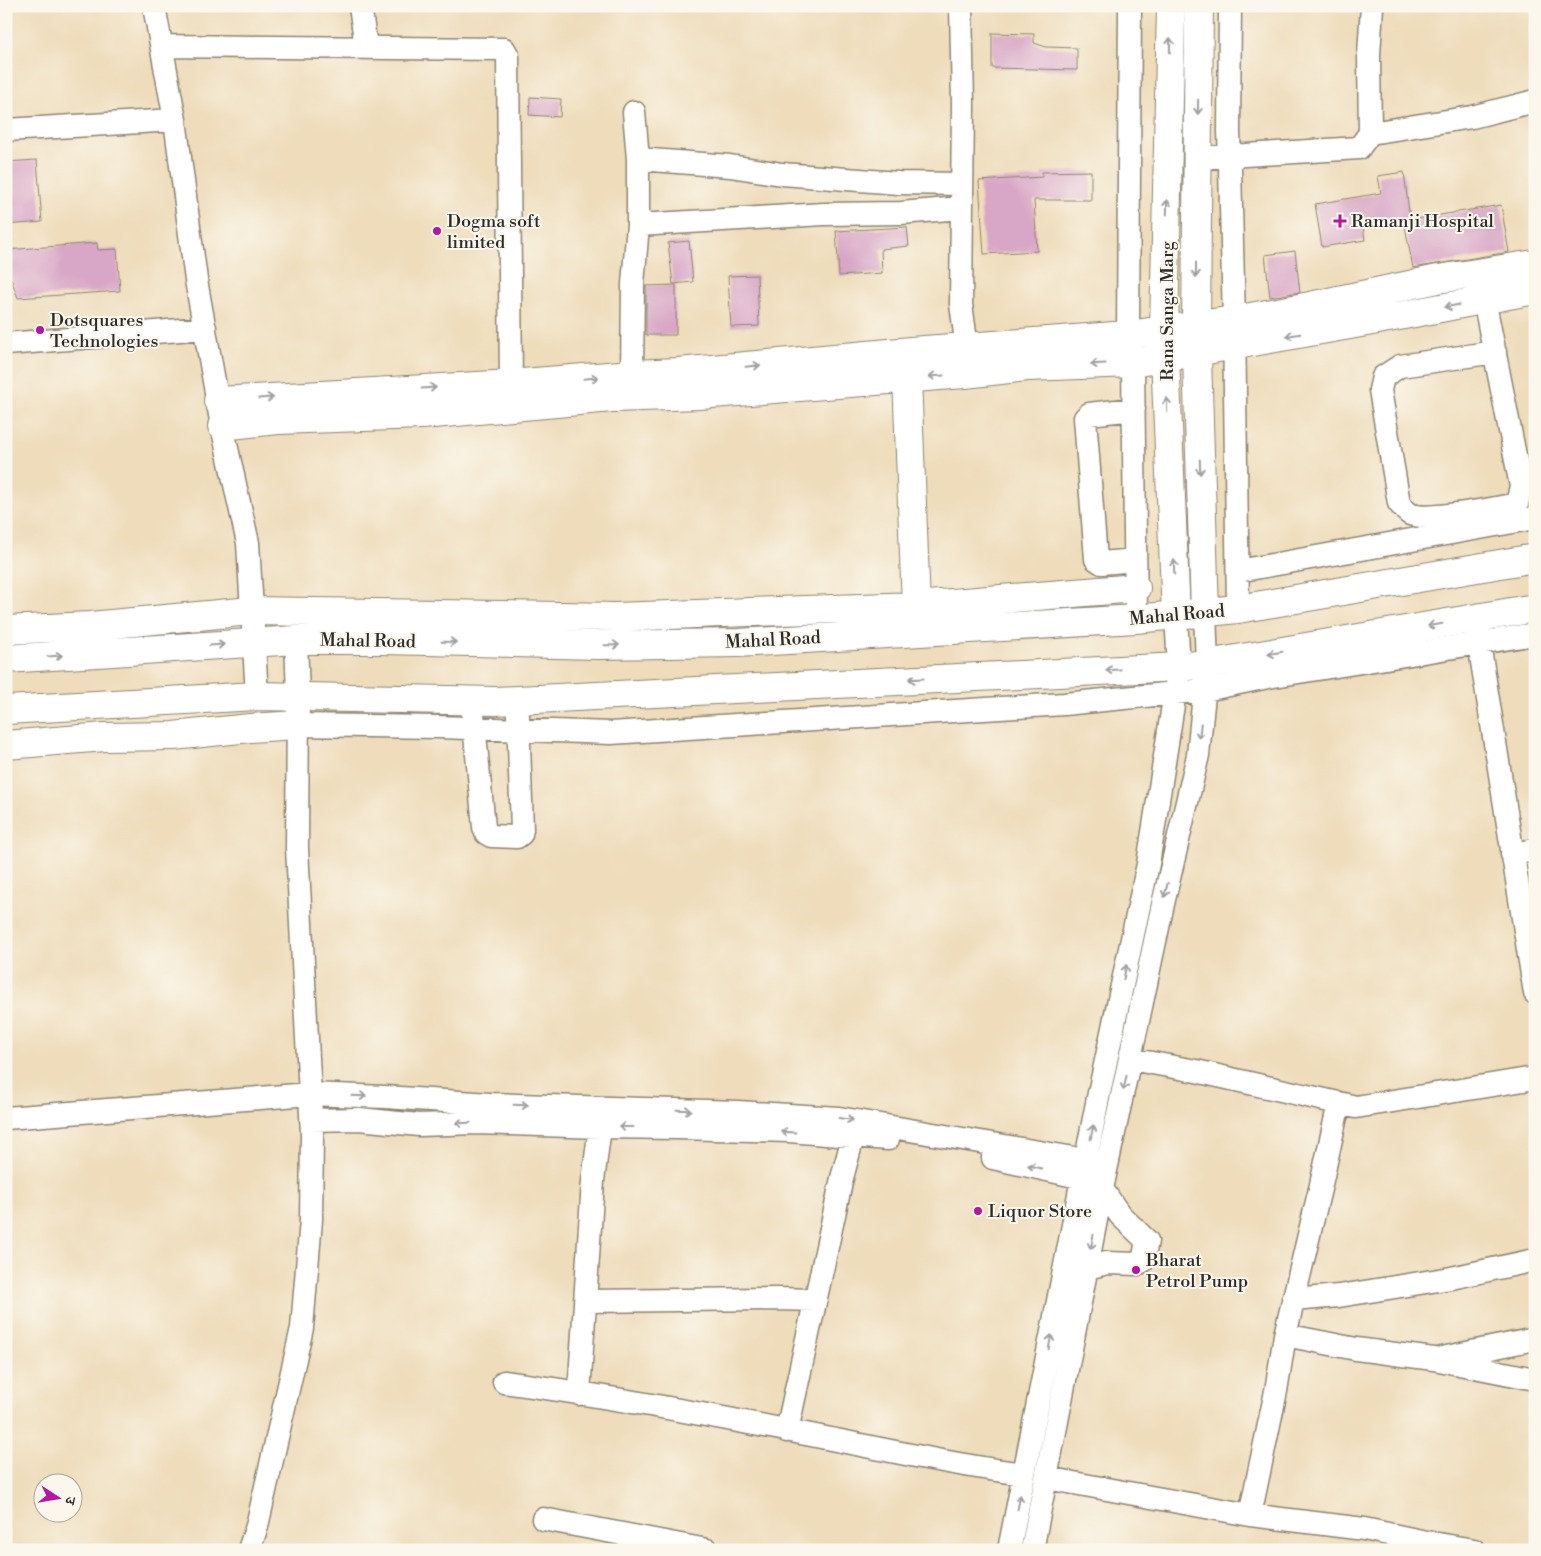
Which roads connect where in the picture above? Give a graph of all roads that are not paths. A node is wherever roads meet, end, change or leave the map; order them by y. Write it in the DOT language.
graph roads {
  1 [pos="154,6"];
  2 [pos="360,6"];
  3 [pos="961,6"];
  4 [pos="1130,6"];
  5 [pos="1171,6"];
  6 [pos="1199,6"];
  7 [pos="1230,6"];
  8 [pos="1372,6"];
  9 [pos="162,46"];
  10 [pos="366,46"];
  11 [pos="1535,101"];
  12 [pos="634,112"];
  13 [pos="175,120"];
  14 [pos="6,130"];
  15 [pos="1370,133"];
  16 [pos="1230,156"];
  17 [pos="1197,158"];
  18 [pos="638,159"];
  19 [pos="961,184"];
  20 [pos="961,208"];
  21 [pos="638,225"];
  22 [pos="1535,264"];
  23 [pos="1535,290"];
  24 [pos="1484,299"];
  25 [pos="205,328"];
  26 [pos="1234,332"];
  27 [pos="1128,335"];
  28 [pos="1196,338"];
  29 [pos="6,344"];
  30 [pos="1165,344"];
  31 [pos="967,348"];
  32 [pos="1495,352"];
  33 [pos="1133,363"];
  34 [pos="632,374"];
  35 [pos="907,378"];
  36 [pos="511,384"];
  37 [pos="1134,409"];
  38 [pos="220,414"];
  39 [pos="1524,515"];
  40 [pos="1535,558"];
  41 [pos="1135,560"];
  42 [pos="1238,571"];
  43 [pos="1136,588"];
  44 [pos="916,606"];
  45 [pos="1535,608"];
  46 [pos="1238,609"];
  47 [pos="251,611"];
  48 [pos="775,612"];
  49 [pos="1205,613"];
  50 [pos="1176,616"];
  51 [pos="1136,620"];
  52 [pos="6,630"];
  53 [pos="1478,631"];
  54 [pos="1535,634"];
  55 [pos="296,640"];
  56 [pos="776,641"];
  57 [pos="254,643"];
  58 [pos="6,659"];
  59 [pos="1206,677"];
  60 [pos="957,678"];
  61 [pos="1177,680"];
  62 [pos="257,696"];
  63 [pos="298,696"];
  64 [pos="519,700"];
  65 [pos="472,701"];
  66 [pos="6,710"];
  67 [pos="959,710"];
  68 [pos="297,725"];
  69 [pos="474,729"];
  70 [pos="517,730"];
  71 [pos="6,745"];
  72 [pos="1535,850"];
  73 [pos="1512,854"];
  74 [pos="1535,993"];
  75 [pos="1130,1059"];
  76 [pos="1535,1078"];
  77 [pos="310,1094"];
  78 [pos="1339,1103"];
  79 [pos="6,1118"];
  80 [pos="311,1120"];
  81 [pos="600,1127"];
  82 [pos="853,1137"];
  83 [pos="1084,1169"];
  84 [pos="1102,1189"];
  85 [pos="1535,1260"];
  86 [pos="1087,1268"];
  87 [pos="815,1300"];
  88 [pos="1293,1300"];
  89 [pos="586,1302"];
  90 [pos="1285,1335"];
  91 [pos="1535,1339"];
  92 [pos="1434,1359"];
  93 [pos="1535,1379"];
  94 [pos="504,1382"];
  95 [pos="579,1394"];
  96 [pos="787,1431"];
  97 [pos="1035,1476"];
  98 [pos="1250,1515"];
  99 [pos="543,1519"];
  100 [pos="249,1550"];
  101 [pos="707,1550"];
  102 [pos="1009,1550"];
  103 [pos="1032,1550"];
  104 [pos="1474,1550"];
  1 -- 9 [label="street"];
  2 -- 10 [label="street"];
  3 -- 19 [label="street"];
  4 -- 27 [label="street"];
  30 -- 5 [label="main road, Rana Sanga Marg, one-way"];
  6 -- 17 [label="main road, Rana Sanga Marg, one-way"];
  7 -- 16 [label="street"];
  8 -- 15 [label="street"];
  9 -- 10 [label="street"];
  9 -- 13 [label="street"];
  10 -- 36 [label="street"];
  11 -- 15 [label="street"];
  12 -- 18 [label="street"];
  13 -- 14 [label="street"];
  13 -- 25 [label="street"];
  15 -- 16 [label="street"];
  16 -- 17 [label="street"];
  16 -- 26 [label="street"];
  17 -- 28 [label="main road, Rana Sanga Marg, one-way"];
  18 -- 19 [label="street"];
  18 -- 21 [label="street"];
  19 -- 20 [label="street"];
  20 -- 21 [label="street"];
  20 -- 31 [label="street"];
  21 -- 34 [label="street"];
  22 -- 26 [label="main road"];
  23 -- 24 [label="main road"];
  24 -- 26 [label="main road, one-way"];
  24 -- 32 [label="street"];
  25 -- 29 [label="street"];
  25 -- 38 [label="street"];
  26 -- 28 [label="main road"];
  26 -- 42 [label="street"];
  27 -- 30 [label="main road"];
  27 -- 31 [label="main road"];
  27 -- 33 [label="street"];
  28 -- 30 [label="main road"];
  28 -- 49 [label="main road, Rana Sanga Marg, one-way"];
  30 -- 33 [label="main road"];
  50 -- 30 [label="main road, Rana Sanga Marg, one-way"];
  34 -- 31 [label="main road, one-way"];
  32 -- 39 [label="street"];
  32 -- 39 [label="street"];
  33 -- 35 [label="main road, one-way"];
  33 -- 37 [label="street"];
  36 -- 34 [label="main road, one-way"];
  35 -- 38 [label="main road"];
  35 -- 44 [label="main road"];
  38 -- 36 [label="main road, one-way"];
  37 -- 41 [label="street"];
  37 -- 41 [label="street"];
  38 -- 47 [label="street"];
  39 -- 42 [label="street"];
  40 -- 46 [label="main road, Mahal Road"];
  41 -- 43 [label="street"];
  42 -- 46 [label="street"];
  43 -- 44 [label="main road"];
  43 -- 51 [label="street"];
  44 -- 48 [label="main road"];
  45 -- 53 [label="main road"];
  46 -- 49 [label="main road, Mahal Road"];
  47 -- 48 [label="main road"];
  47 -- 52 [label="main road"];
  47 -- 57 [label="street"];
  48 -- 56 [label="main road"];
  49 -- 50 [label="main road, Mahal Road"];
  49 -- 59 [label="street"];
  50 -- 51 [label="main road, Mahal Road"];
  50 -- 61 [label="street"];
  51 -- 56 [label="main road, Mahal Road"];
  53 -- 54 [label="street"];
  53 -- 59 [label="main road"];
  53 -- 73 [label="street"];
  55 -- 56 [label="main road, Mahal Road, one-way"];
  55 -- 57 [label="main road, Mahal Road"];
  55 -- 63 [label="street"];
  58 -- 57 [label="main road, Mahal Road, one-way"];
  57 -- 62 [label="street"];
  59 -- 61 [label="main road"];
  59 -- 75 [label="street, one-way"];
  61 -- 60 [label="main road, one-way"];
  60 -- 64 [label="main road, one-way"];
  60 -- 67 [label="street"];
  61 -- 67 [label="street"];
  83 -- 61 [label="street, one-way"];
  62 -- 63 [label="main road"];
  62 -- 66 [label="main road"];
  63 -- 65 [label="main road"];
  63 -- 68 [label="street"];
  64 -- 65 [label="main road"];
  64 -- 70 [label="street"];
  65 -- 69 [label="street"];
  67 -- 70 [label="street"];
  68 -- 69 [label="street"];
  68 -- 71 [label="main road"];
  68 -- 77 [label="street"];
  69 -- 70 [label="street"];
  69 -- 70 [label="street"];
  72 -- 73 [label="street"];
  73 -- 74 [label="street"];
  75 -- 78 [label="street"];
  75 -- 84 [label="street, one-way"];
  76 -- 78 [label="street"];
  77 -- 79 [label="street"];
  77 -- 80 [label="street"];
  77 -- 83 [label="street, one-way"];
  78 -- 88 [label="street"];
  81 -- 80 [label="street, one-way"];
  80 -- 100 [label="street"];
  82 -- 81 [label="street, one-way"];
  81 -- 89 [label="street"];
  83 -- 82 [label="street, one-way"];
  82 -- 87 [label="street"];
  97 -- 83 [label="street, one-way"];
  84 -- 86 [label="street, one-way"];
  84 -- 86 [label="street"];
  85 -- 88 [label="street"];
  86 -- 97 [label="street"];
  87 -- 89 [label="street"];
  87 -- 96 [label="street"];
  88 -- 90 [label="street"];
  89 -- 95 [label="street"];
  90 -- 92 [label="street"];
  90 -- 98 [label="street"];
  91 -- 92 [label="street"];
  92 -- 93 [label="street"];
  94 -- 95 [label="street"];
  95 -- 96 [label="street"];
  96 -- 97 [label="street"];
  97 -- 98 [label="street"];
  102 -- 97 [label="street, one-way"];
  97 -- 103 [label="street"];
  98 -- 104 [label="street"];
  99 -- 101 [label="street"];
}
